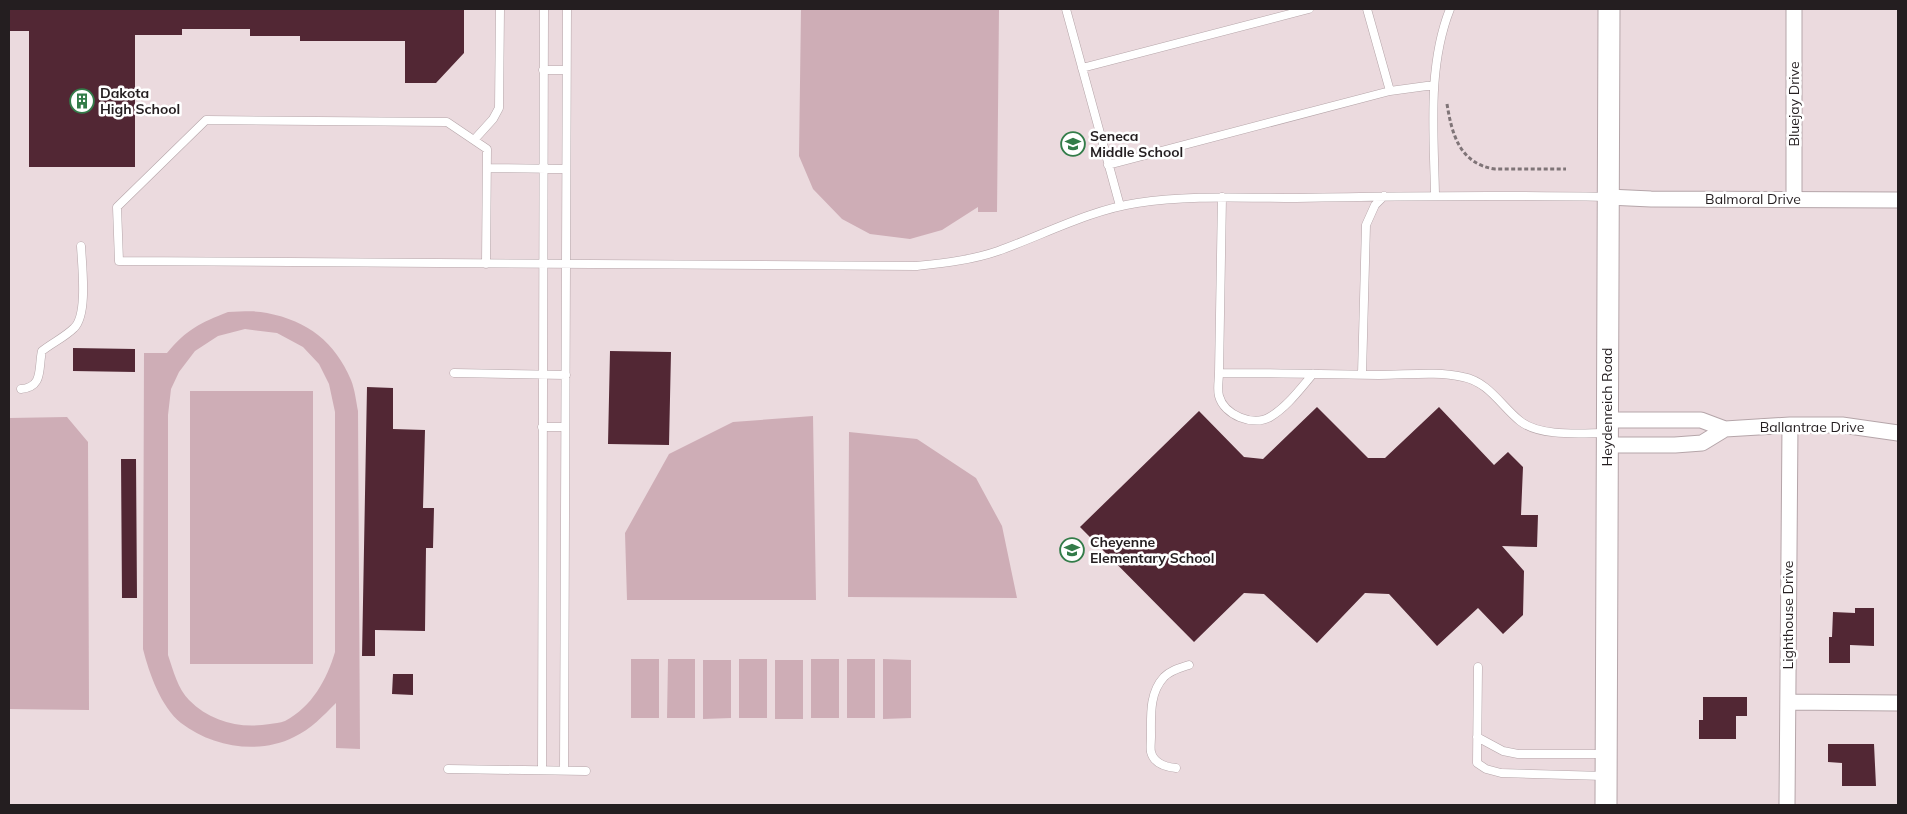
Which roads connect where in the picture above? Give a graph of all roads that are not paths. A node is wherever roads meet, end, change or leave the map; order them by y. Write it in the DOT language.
graph roads {
  1 [pos="500,9"];
  2 [pos="544,9"];
  3 [pos="566,9"];
  4 [pos="1066,9"];
  5 [pos="1309,9"];
  6 [pos="1367,9"];
  7 [pos="1450,9"];
  8 [pos="1608,9"];
  9 [pos="1794,9"];
  10 [pos="1082,68"];
  11 [pos="543,70"];
  12 [pos="566,70"];
  13 [pos="1434,85"];
  14 [pos="1390,91"];
  15 [pos="474,140"];
  16 [pos="1108,165"];
  17 [pos="487,168"];
  18 [pos="543,168"];
  19 [pos="566,169"];
  20 [pos="1435,195"];
  21 [pos="1384,196"];
  22 [pos="1222,197"];
  23 [pos="1608,197"];
  24 [pos="1794,199"];
  25 [pos="1898,200"];
  26 [pos="1120,206"];
  27 [pos="81,246"];
  28 [pos="486,264"];
  29 [pos="544,264"];
  30 [pos="566,265"];
  31 [pos="454,373"];
  32 [pos="1219,373"];
  33 [pos="1313,374"];
  34 [pos="1362,374"];
  35 [pos="543,375"];
  36 [pos="566,375"];
  37 [pos="21,390"];
  38 [pos="1790,425"];
  39 [pos="542,427"];
  40 [pos="565,427"];
  41 [pos="1725,429"];
  42 [pos="1607,433"];
  43 [pos="1898,433"];
  44 [pos="1189,665"];
  45 [pos="1478,667"];
  46 [pos="1788,702"];
  47 [pos="1898,703"];
  48 [pos="1477,737"];
  49 [pos="1607,754"];
  50 [pos="1176,768"];
  51 [pos="448,769"];
  52 [pos="542,770"];
  53 [pos="564,770"];
  54 [pos="586,771"];
  55 [pos="1606,776"];
  56 [pos="1606,805"];
  57 [pos="1787,805"];
  1 -- 15 [label="lane"];
  2 -- 11 [label="lane"];
  3 -- 12 [label="lane"];
  4 -- 10 [label="lane"];
  5 -- 10 [label="lane"];
  6 -- 14 [label="lane"];
  7 -- 13 [label="lane"];
  8 -- 23 [label="street, Heydenreich Road"];
  9 -- 24 [label="street, Bluejay Drive"];
  10 -- 16 [label="lane"];
  11 -- 12 [label="lane"];
  11 -- 18 [label="lane"];
  12 -- 19 [label="lane"];
  13 -- 14 [label="lane"];
  13 -- 20 [label="lane"];
  14 -- 16 [label="lane"];
  15 -- 17 [label="lane"];
  15 -- 28 [label="lane"];
  16 -- 26 [label="lane"];
  17 -- 18 [label="lane"];
  17 -- 28 [label="lane"];
  18 -- 19 [label="lane"];
  18 -- 29 [label="lane"];
  19 -- 30 [label="lane"];
  20 -- 21 [label="lane"];
  20 -- 23 [label="lane"];
  21 -- 22 [label="lane"];
  21 -- 34 [label="lane"];
  22 -- 26 [label="lane"];
  22 -- 32 [label="lane"];
  23 -- 24 [label="street, Balmoral Drive"];
  23 -- 42 [label="street, Heydenreich Road"];
  24 -- 25 [label="street, Balmoral Drive"];
  26 -- 30 [label="lane"];
  27 -- 37 [label="lane"];
  28 -- 29 [label="lane"];
  29 -- 30 [label="lane"];
  29 -- 35 [label="lane"];
  30 -- 36 [label="lane"];
  31 -- 35 [label="lane"];
  32 -- 33 [label="lane"];
  32 -- 33 [label="lane"];
  33 -- 34 [label="lane"];
  34 -- 42 [label="lane"];
  35 -- 36 [label="lane"];
  35 -- 39 [label="lane"];
  36 -- 40 [label="lane"];
  38 -- 41 [label="street, Ballantrae Drive"];
  38 -- 43 [label="street, Ballantrae Drive"];
  38 -- 46 [label="street, Lighthouse Drive"];
  39 -- 40 [label="lane"];
  39 -- 52 [label="lane"];
  40 -- 53 [label="lane"];
  41 -- 42 [label="street, Ballantrae Drive"];
  41 -- 42 [label="street, Ballantrae Drive"];
  42 -- 49 [label="street, Heydenreich Road"];
  44 -- 50 [label="lane"];
  45 -- 48 [label="lane"];
  46 -- 47 [label="street"];
  46 -- 57 [label="street, Lighthouse Drive"];
  48 -- 49 [label="lane"];
  48 -- 55 [label="lane"];
  49 -- 55 [label="street, Heydenreich Road"];
  51 -- 52 [label="lane"];
  52 -- 53 [label="lane"];
  53 -- 54 [label="lane"];
  55 -- 56 [label="street, Heydenreich Road"];
}
